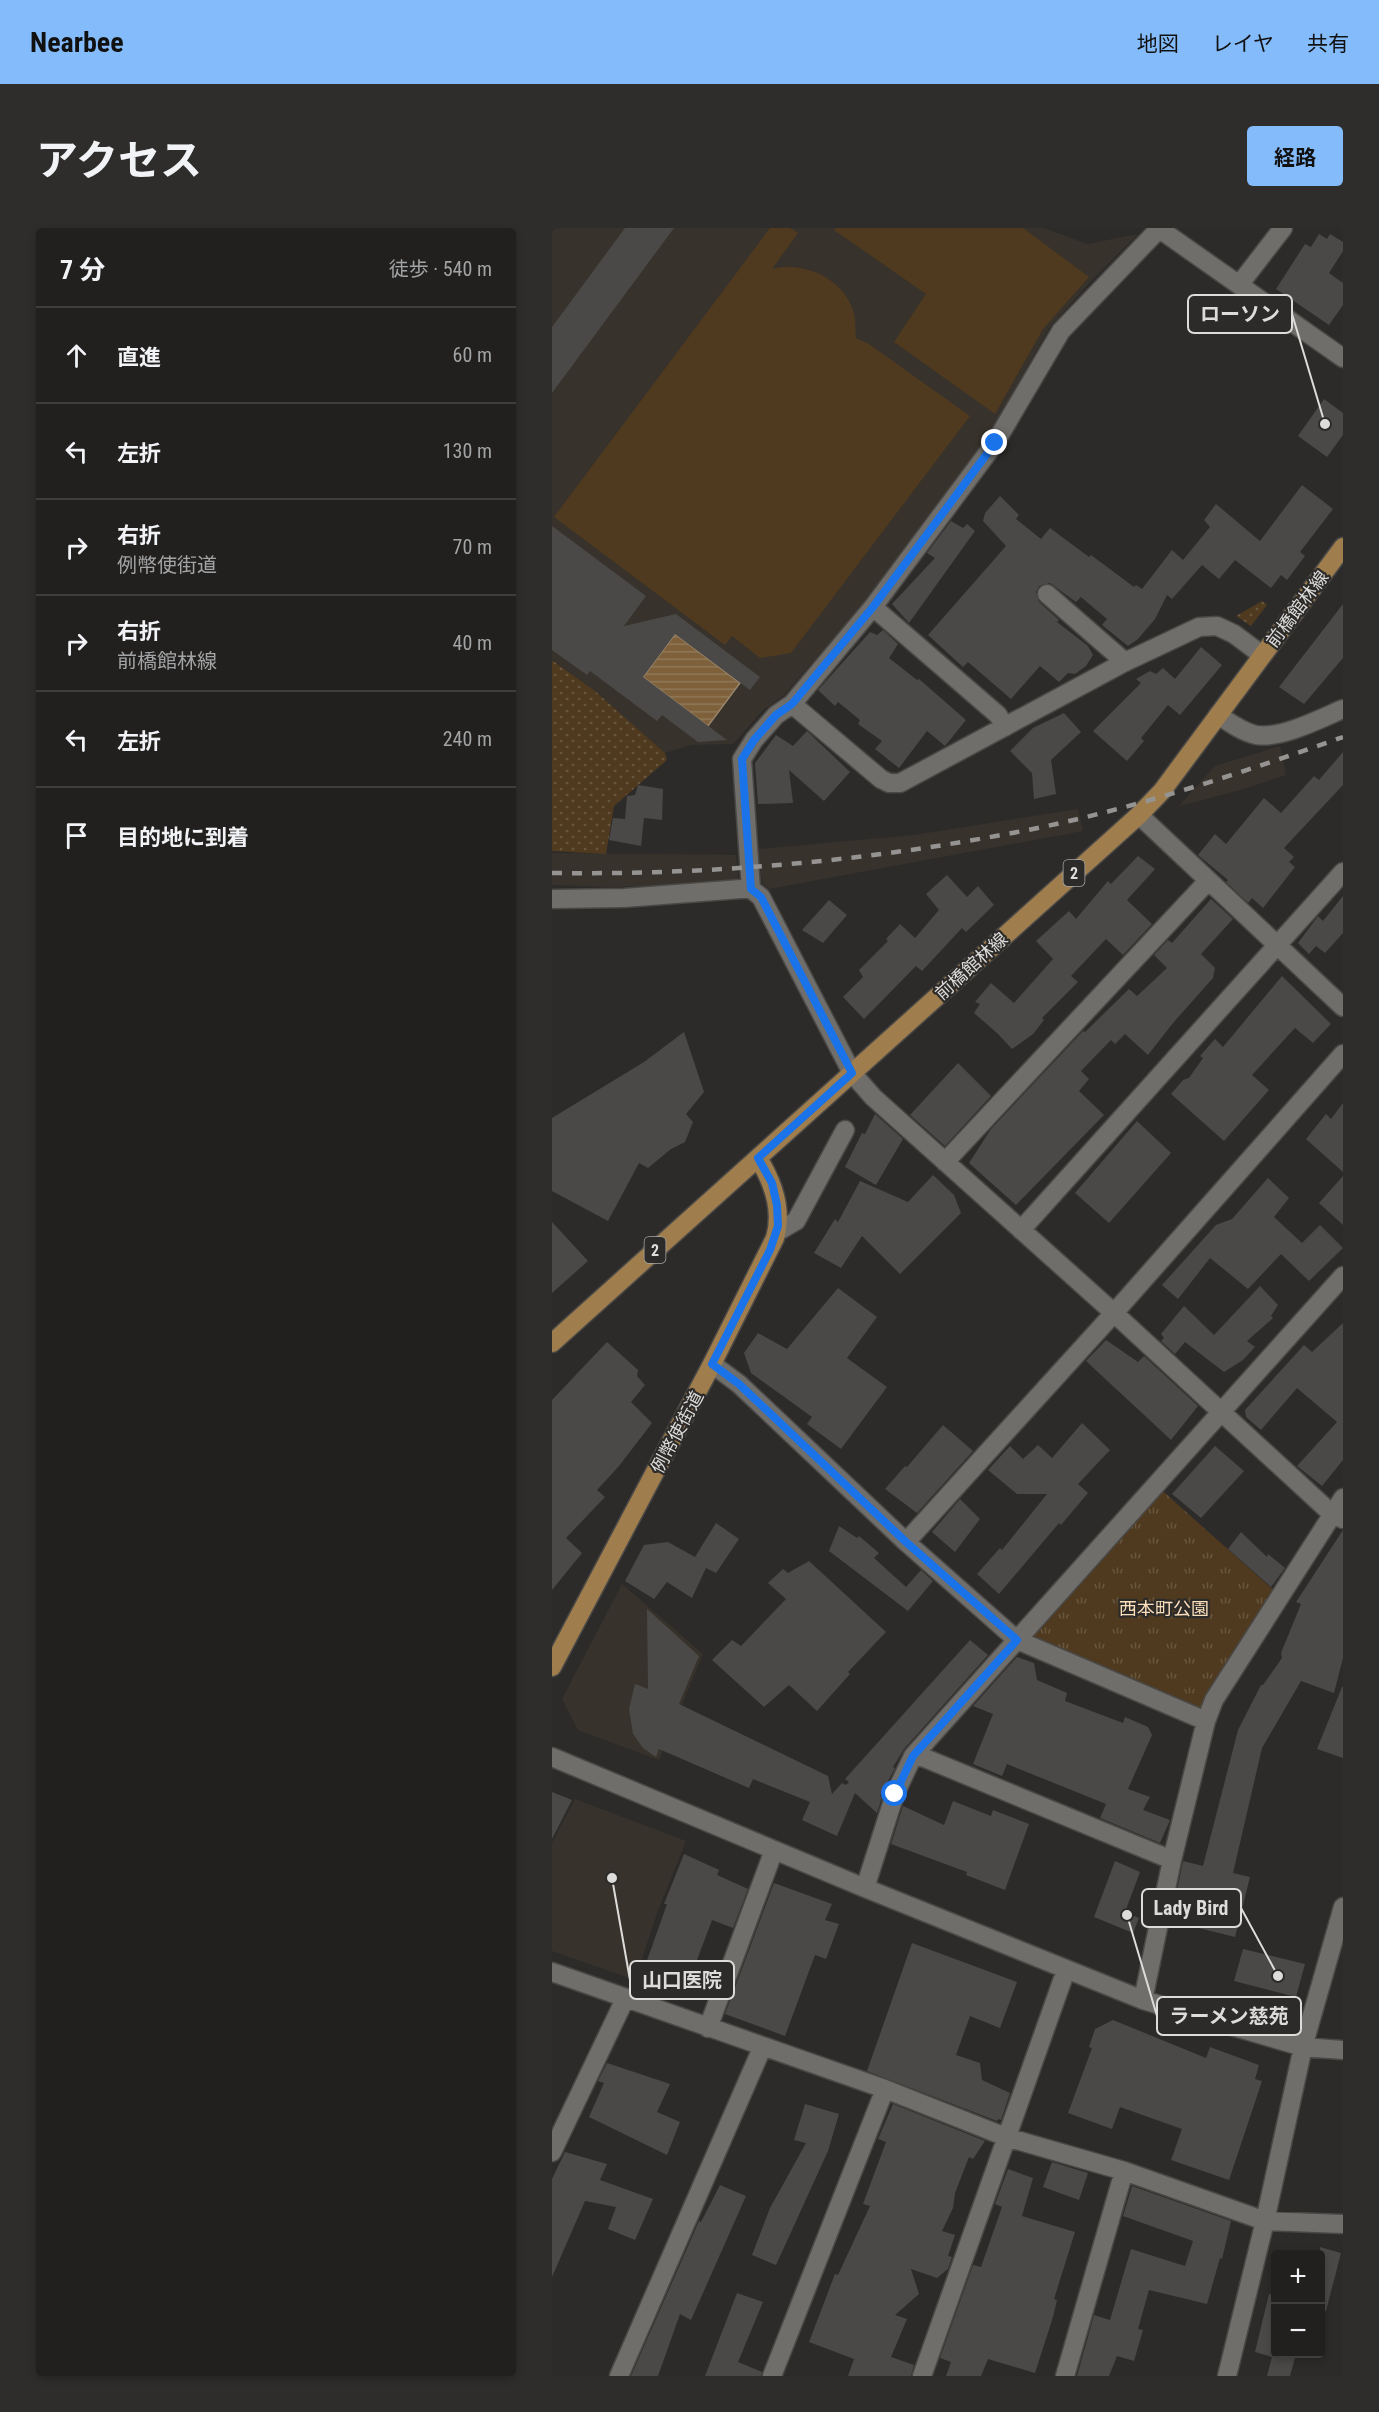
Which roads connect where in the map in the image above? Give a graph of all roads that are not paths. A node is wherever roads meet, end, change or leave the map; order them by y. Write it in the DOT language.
graph roads {
  1 [pos="1159,228"];
  2 [pos="1283,228"];
  3 [pos="1239,285"];
  4 [pos="1343,358"];
  5 [pos="1343,547"];
  6 [pos="1047,594"];
  7 [pos="873,607"];
  8 [pos="1262,655"];
  9 [pos="1125,663"];
  10 [pos="792,704"];
  11 [pos="1343,709"];
  12 [pos="1218,715"];
  13 [pos="1005,727"];
  14 [pos="1139,815"];
  15 [pos="1343,872"];
  16 [pos="1208,881"];
  17 [pos="751,889"];
  18 [pos="552,899"];
  19 [pos="1277,946"];
  20 [pos="1343,1008"];
  21 [pos="1343,1054"];
  22 [pos="852,1073"];
  23 [pos="845,1130"];
  24 [pos="758,1158"];
  25 [pos="945,1162"];
  26 [pos="1021,1230"];
  27 [pos="777,1232"];
  28 [pos="1343,1276"];
  29 [pos="1114,1313"];
  30 [pos="552,1343"];
  31 [pos="712,1364"];
  32 [pos="1222,1413"];
  33 [pos="1343,1498"];
  34 [pos="1338,1517"];
  35 [pos="906,1542"];
  36 [pos="1017,1640"];
  37 [pos="552,1667"];
  38 [pos="1206,1721"];
  39 [pos="915,1754"];
  40 [pos="552,1757"];
  41 [pos="774,1850"];
  42 [pos="1172,1860"];
  43 [pos="865,1888"];
  44 [pos="1343,1907"];
  45 [pos="1066,1970"];
  46 [pos="552,1972"];
  47 [pos="625,1999"];
  48 [pos="1143,2000"];
  49 [pos="708,2028"];
  50 [pos="1303,2047"];
  51 [pos="762,2048"];
  52 [pos="1343,2050"];
  53 [pos="885,2089"];
  54 [pos="1006,2137"];
  55 [pos="552,2152"];
  56 [pos="1124,2171"];
  57 [pos="1265,2221"];
  58 [pos="1343,2224"];
  59 [pos="619,2376"];
  60 [pos="772,2376"];
  61 [pos="922,2376"];
  62 [pos="1065,2376"];
  63 [pos="1227,2376"];
  1 -- 3 [label="street"];
  1 -- 7 [label="street"];
  2 -- 3 [label="street"];
  3 -- 4 [label="street"];
  5 -- 8 [label="main road, 前橋館林線 / 2"];
  6 -- 9 [label="street"];
  7 -- 10 [label="street"];
  7 -- 13 [label="street"];
  8 -- 9 [label="street"];
  8 -- 12 [label="main road, 前橋館林線 / 2"];
  9 -- 13 [label="street"];
  10 -- 13 [label="street"];
  10 -- 17 [label="street"];
  11 -- 12 [label="street"];
  12 -- 14 [label="main road, 前橋館林線 / 2"];
  14 -- 16 [label="street"];
  14 -- 22 [label="main road, 前橋館林線 / 2"];
  15 -- 19 [label="street"];
  16 -- 19 [label="street"];
  16 -- 25 [label="street"];
  17 -- 18 [label="street"];
  17 -- 22 [label="street"];
  19 -- 20 [label="street"];
  19 -- 26 [label="street"];
  21 -- 29 [label="street"];
  22 -- 24 [label="main road, 前橋館林線 / 2"];
  22 -- 25 [label="street"];
  23 -- 27 [label="street"];
  24 -- 27 [label="main road, 例幣使街道"];
  24 -- 30 [label="main road, 前橋館林線 / 2"];
  25 -- 26 [label="street"];
  26 -- 29 [label="street"];
  27 -- 31 [label="main road, 例幣使街道"];
  28 -- 32 [label="street"];
  29 -- 32 [label="street"];
  29 -- 35 [label="street"];
  31 -- 35 [label="street"];
  31 -- 37 [label="main road, 例幣使街道"];
  32 -- 34 [label="street"];
  32 -- 36 [label="street"];
  33 -- 34 [label="street"];
  34 -- 38 [label="street"];
  35 -- 36 [label="street"];
  36 -- 38 [label="street"];
  36 -- 39 [label="street"];
  38 -- 42 [label="street"];
  39 -- 42 [label="street"];
  39 -- 43 [label="street"];
  40 -- 41 [label="street"];
  41 -- 43 [label="street"];
  41 -- 49 [label="street"];
  42 -- 48 [label="street"];
  43 -- 45 [label="street"];
  44 -- 50 [label="street"];
  45 -- 48 [label="street"];
  45 -- 54 [label="street"];
  46 -- 47 [label="street"];
  47 -- 49 [label="street"];
  47 -- 55 [label="street"];
  48 -- 50 [label="street"];
  49 -- 51 [label="street"];
  50 -- 52 [label="street"];
  50 -- 57 [label="street"];
  51 -- 53 [label="street"];
  51 -- 59 [label="street"];
  53 -- 54 [label="street"];
  53 -- 60 [label="street"];
  54 -- 56 [label="street"];
  54 -- 61 [label="street"];
  56 -- 57 [label="street"];
  56 -- 62 [label="street"];
  57 -- 58 [label="street"];
  57 -- 63 [label="street"];
}
